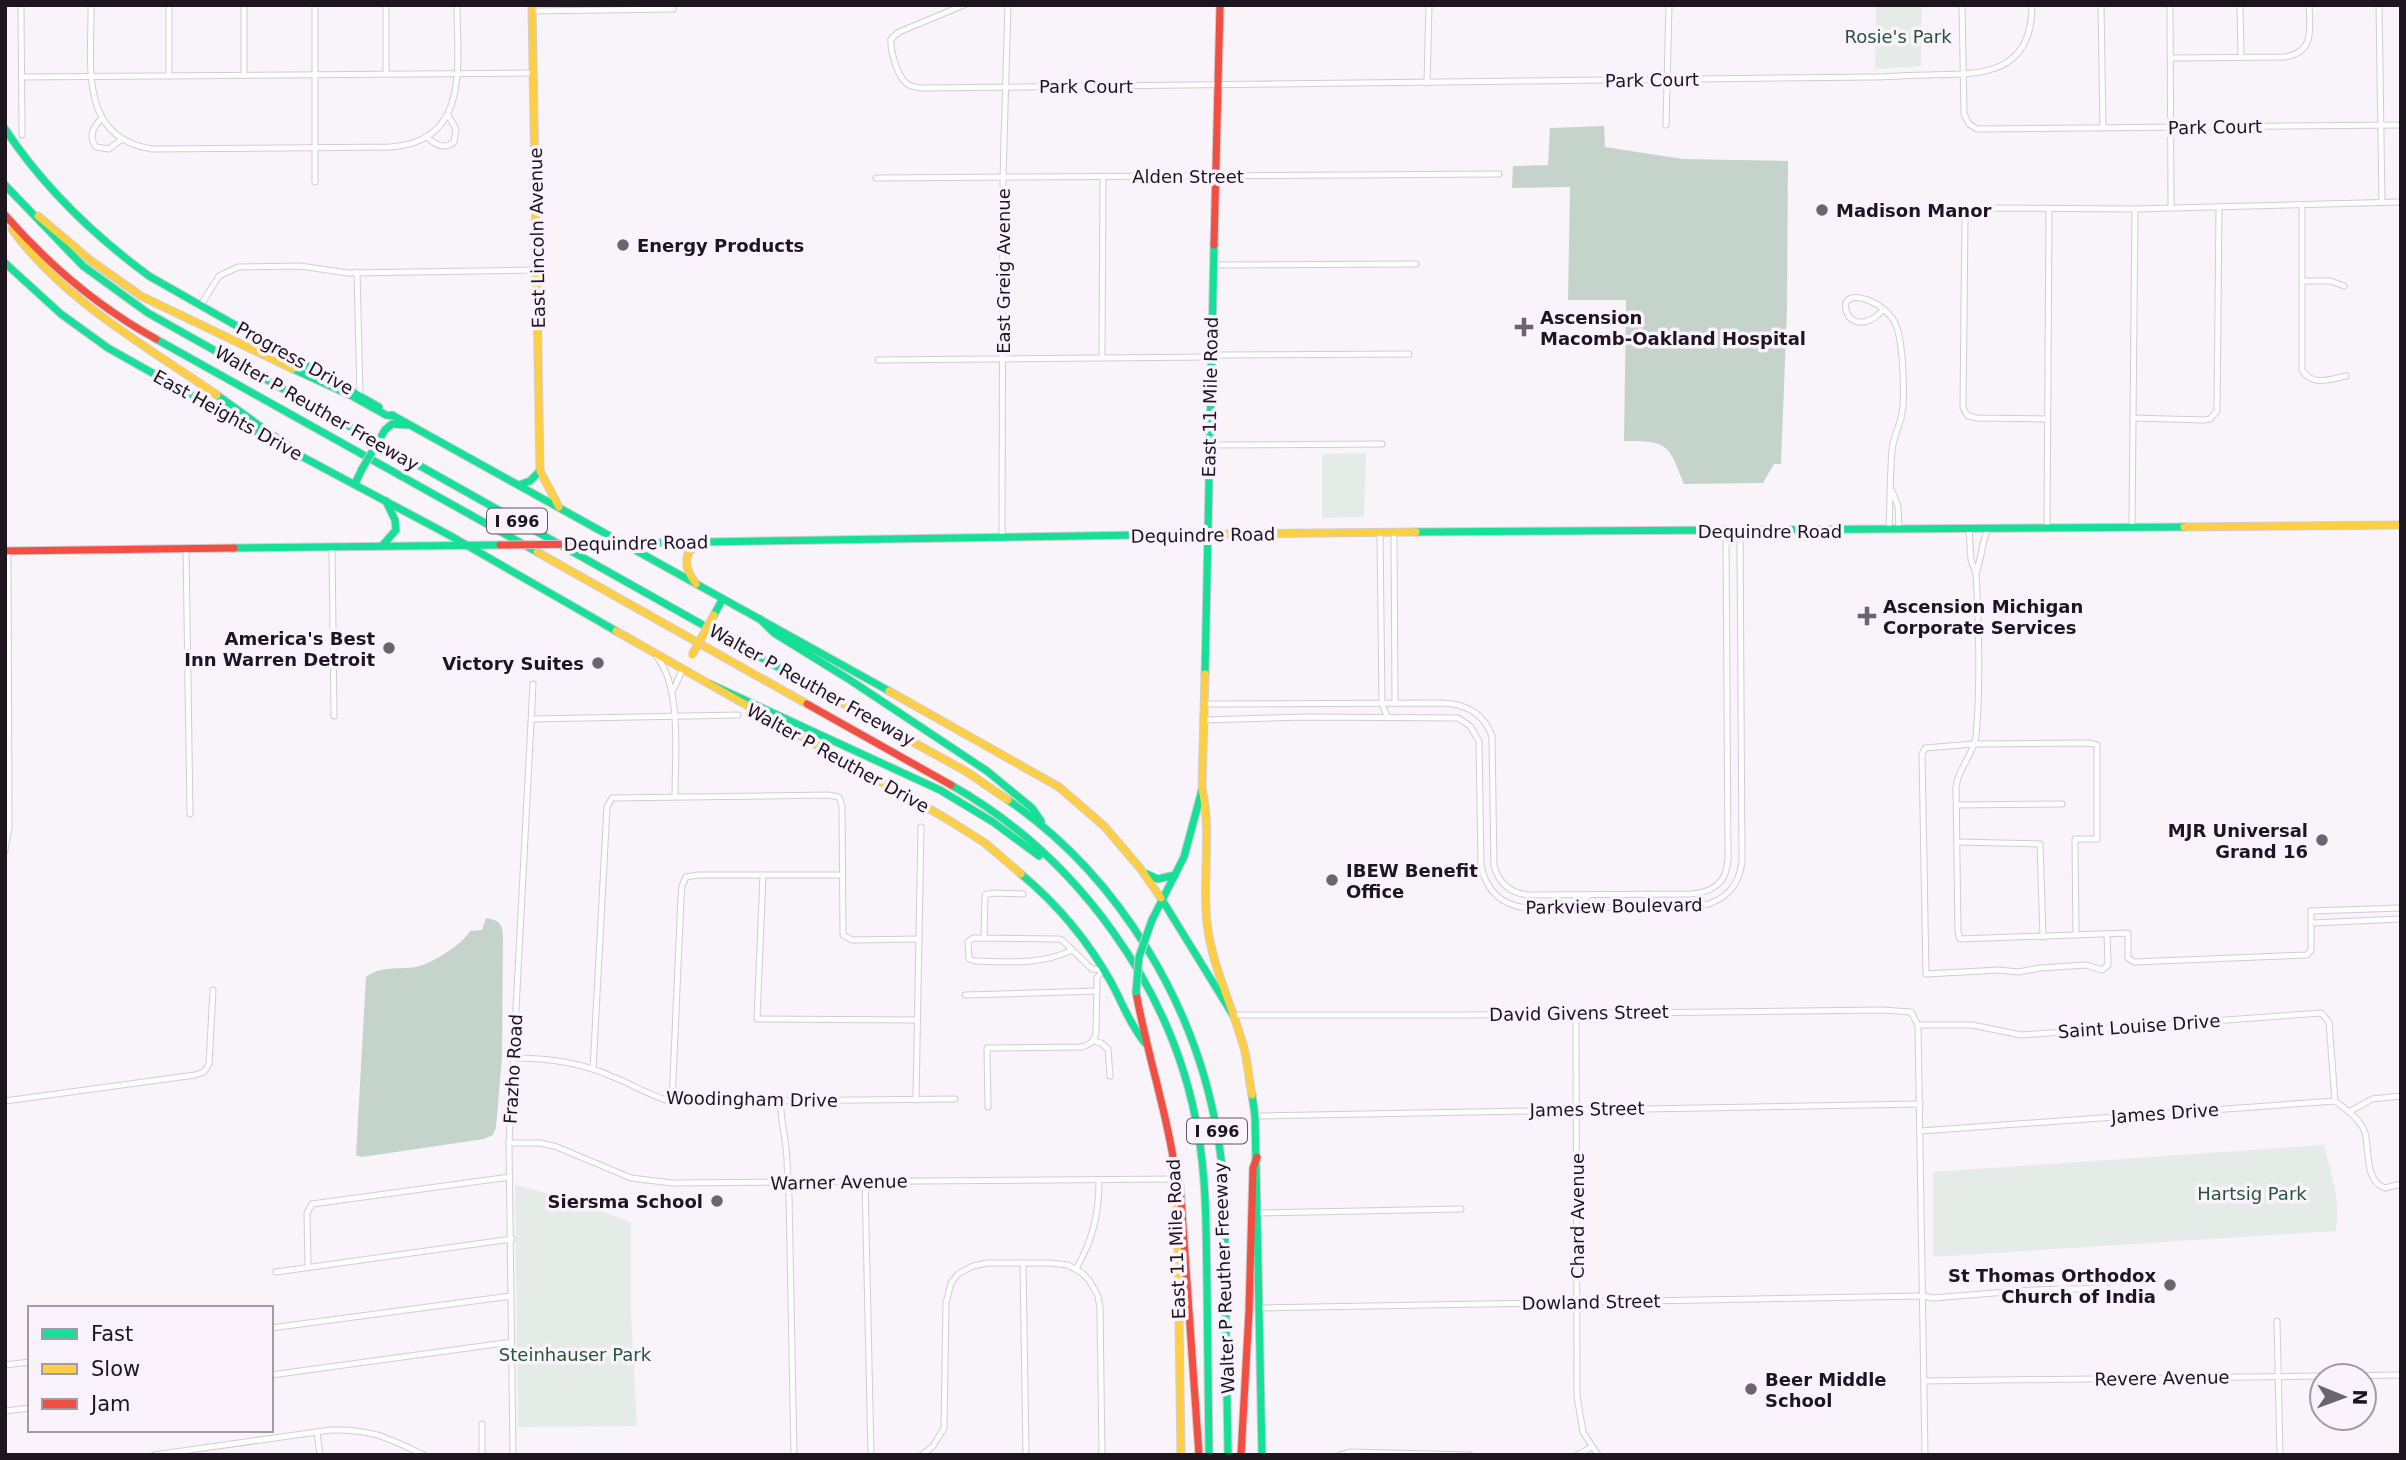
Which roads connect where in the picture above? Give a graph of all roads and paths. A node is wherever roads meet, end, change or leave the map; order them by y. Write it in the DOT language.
graph roads {
  1 [pos="21,5"];
  2 [pos="91,5"];
  3 [pos="169,5"];
  4 [pos="244,5"];
  5 [pos="315,5"];
  6 [pos="386,5"];
  7 [pos="457,5"];
  8 [pos="964,5"];
  9 [pos="1008,5"];
  10 [pos="1220,5"];
  11 [pos="1429,5"];
  12 [pos="1669,5"];
  13 [pos="1962,5"];
  14 [pos="2032,5"];
  15 [pos="2101,5"];
  16 [pos="2170,5"];
  17 [pos="2240,5"];
  18 [pos="2309,5"];
  19 [pos="2379,5"];
  20 [pos="532,8"];
  21 [pos="673,9"];
  22 [pos="2241,57"];
  23 [pos="2171,58"];
  24 [pos="534,73"];
  25 [pos="386,74"];
  26 [pos="457,74"];
  27 [pos="1963,74"];
  28 [pos="244,75"];
  29 [pos="315,75"];
  30 [pos="92,76"];
  31 [pos="169,76"];
  32 [pos="22,77"];
  33 [pos="1667,80"];
  34 [pos="1427,83"];
  35 [pos="1218,85"];
  36 [pos="1006,87"];
  37 [pos="448,115"];
  38 [pos="102,118"];
  39 [pos="1666,125"];
  40 [pos="2381,125"];
  41 [pos="2401,125"];
  42 [pos="2102,128"];
  43 [pos="2172,128"];
  44 [pos="5,129"];
  45 [pos="22,135"];
  46 [pos="427,137"];
  47 [pos="122,139"];
  48 [pos="315,147"];
  49 [pos="1499,174"];
  50 [pos="1103,176"];
  51 [pos="1216,176"];
  52 [pos="1003,177"];
  53 [pos="876,178"];
  54 [pos="316,182"];
  55 [pos="5,185"];
  56 [pos="2382,202"];
  57 [pos="2401,202"];
  58 [pos="2302,205"];
  59 [pos="2219,207"];
  60 [pos="2171,208"];
  61 [pos="26,209"];
  62 [pos="2049,209"];
  63 [pos="2135,209"];
  64 [pos="5,217"];
  65 [pos="5,263"];
  66 [pos="1416,264"];
  67 [pos="1214,265"];
  68 [pos="537,270"];
  69 [pos="357,272"];
  70 [pos="2302,281"];
  71 [pos="2344,286"];
  72 [pos="201,305"];
  73 [pos="1882,310"];
  74 [pos="1409,354"];
  75 [pos="1211,356"];
  76 [pos="1102,358"];
  77 [pos="1002,359"];
  78 [pos="878,360"];
  79 [pos="2346,376"];
  80 [pos="359,394"];
  81 [pos="394,416"];
  82 [pos="2133,418"];
  83 [pos="2047,419"];
  84 [pos="411,426"];
  85 [pos="1382,444"];
  86 [pos="1209,445"];
  87 [pos="296,452"];
  88 [pos="540,471"];
  89 [pos="355,484"];
  90 [pos="519,485"];
  91 [pos="1891,488"];
  92 [pos="385,500"];
  93 [pos="560,509"];
  94 [pos="2401,525"];
  95 [pos="2047,528"];
  96 [pos="2132,528"];
  97 [pos="1969,529"];
  98 [pos="1988,529"];
  99 [pos="1889,530"];
  100 [pos="1899,530"];
  101 [pos="1726,531"];
  102 [pos="1740,531"];
  103 [pos="1206,534"];
  104 [pos="1380,534"];
  105 [pos="1394,534"];
  106 [pos="1002,537"];
  107 [pos="709,542"];
  108 [pos="621,543"];
  109 [pos="465,545"];
  110 [pos="382,546"];
  111 [pos="332,547"];
  112 [pos="186,548"];
  113 [pos="7,551"];
  114 [pos="1976,573"];
  115 [pos="697,586"];
  116 [pos="722,600"];
  117 [pos="760,619"];
  118 [pos="654,653"];
  119 [pos="1727,666"];
  120 [pos="1740,666"];
  121 [pos="683,669"];
  122 [pos="533,684"];
  123 [pos="710,684"];
  124 [pos="673,690"];
  125 [pos="1382,703"];
  126 [pos="1395,703"];
  127 [pos="1421,703"];
  128 [pos="1443,703"];
  129 [pos="1203,704"];
  130 [pos="1280,704"];
  131 [pos="1302,704"];
  132 [pos="738,715"];
  133 [pos="334,716"];
  134 [pos="674,716"];
  135 [pos="1440,716"];
  136 [pos="1304,717"];
  137 [pos="1387,717"];
  138 [pos="1421,717"];
  139 [pos="1281,718"];
  140 [pos="532,719"];
  141 [pos="1203,720"];
  142 [pos="1974,744"];
  143 [pos="1480,770"];
  144 [pos="1741,770"];
  145 [pos="1494,771"];
  146 [pos="1728,771"];
  147 [pos="1202,789"];
  148 [pos="675,796"];
  149 [pos="2062,804"];
  150 [pos="1956,805"];
  151 [pos="190,814"];
  152 [pos="921,827"];
  153 [pos="1049,831"];
  154 [pos="1957,842"];
  155 [pos="1481,844"];
  156 [pos="1494,844"];
  157 [pos="5,850"];
  158 [pos="1062,870"];
  159 [pos="1143,872"];
  160 [pos="763,875"];
  161 [pos="842,875"];
  162 [pos="1176,875"];
  163 [pos="1023,894"];
  164 [pos="1616,894"];
  165 [pos="1690,894"];
  166 [pos="1543,895"];
  167 [pos="1594,895"];
  168 [pos="1162,900"];
  169 [pos="1690,907"];
  170 [pos="1542,908"];
  171 [pos="1574,908"];
  172 [pos="1616,908"];
  173 [pos="2401,908"];
  174 [pos="2385,909"];
  175 [pos="1174,919"];
  176 [pos="2401,919"];
  177 [pos="1152,920"];
  178 [pos="2386,920"];
  179 [pos="2312,923"];
  180 [pos="2107,934"];
  181 [pos="2076,936"];
  182 [pos="2043,937"];
  183 [pos="984,938"];
  184 [pos="919,939"];
  185 [pos="1072,950"];
  186 [pos="1104,970"];
  187 [pos="214,989"];
  188 [pos="1097,991"];
  189 [pos="965,995"];
  190 [pos="1576,1014"];
  191 [pos="1233,1015"];
  192 [pos="917,1020"];
  193 [pos="1918,1025"];
  194 [pos="1094,1041"];
  195 [pos="1144,1044"];
  196 [pos="514,1058"];
  197 [pos="593,1069"];
  198 [pos="1110,1076"];
  199 [pos="2401,1096"];
  200 [pos="955,1099"];
  201 [pos="916,1100"];
  202 [pos="5,1101"];
  203 [pos="781,1101"];
  204 [pos="2335,1101"];
  205 [pos="672,1102"];
  206 [pos="1920,1104"];
  207 [pos="988,1107"];
  208 [pos="1576,1109"];
  209 [pos="2349,1112"];
  210 [pos="1255,1116"];
  211 [pos="1921,1131"];
  212 [pos="509,1143"];
  213 [pos="1257,1157"];
  214 [pos="510,1177"];
  215 [pos="1177,1179"];
  216 [pos="1099,1180"];
  217 [pos="865,1181"];
  218 [pos="788,1183"];
  219 [pos="2401,1184"];
  220 [pos="1461,1209"];
  221 [pos="1258,1213"];
  222 [pos="512,1239"];
  223 [pos="1023,1263"];
  224 [pos="308,1268"];
  225 [pos="1076,1269"];
  226 [pos="276,1272"];
  227 [pos="2107,1288"];
  228 [pos="512,1296"];
  229 [pos="1923,1296"];
  230 [pos="1577,1302"];
  231 [pos="1260,1308"];
  232 [pos="2277,1321"];
  233 [pos="273,1328"];
  234 [pos="512,1342"];
  235 [pos="28,1362"];
  236 [pos="5,1365"];
  237 [pos="273,1375"];
  238 [pos="2401,1375"];
  239 [pos="2278,1376"];
  240 [pos="1924,1381"];
  241 [pos="28,1408"];
  242 [pos="5,1411"];
  243 [pos="482,1424"];
  244 [pos="317,1432"];
  245 [pos="1592,1447"];
  246 [pos="1341,1454"];
  247 [pos="154,1455"];
  248 [pos="320,1455"];
  249 [pos="424,1455"];
  250 [pos="481,1455"];
  251 [pos="513,1455"];
  252 [pos="793,1455"];
  253 [pos="871,1455"];
  254 [pos="922,1455"];
  255 [pos="1026,1455"];
  256 [pos="1102,1455"];
  257 [pos="1181,1455"];
  258 [pos="1199,1455"];
  259 [pos="1209,1455"];
  260 [pos="1228,1455"];
  261 [pos="1241,1455"];
  262 [pos="1262,1455"];
  263 [pos="1470,1455"];
  264 [pos="1577,1455"];
  265 [pos="1598,1455"];
  266 [pos="1925,1455"];
  267 [pos="2280,1455"];
  1 -- 32 [label="street"];
  2 -- 30 [label="street"];
  3 -- 31 [label="street"];
  4 -- 28 [label="street"];
  5 -- 29 [label="street"];
  6 -- 25 [label="street"];
  7 -- 26 [label="street"];
  8 -- 36 [label="street, Park Court"];
  9 -- 36 [label="street, East Greig Avenue"];
  10 -- 35 [label="main road, East 11 Mile Road"];
  11 -- 34 [label="street"];
  12 -- 33 [label="street"];
  13 -- 27 [label="street"];
  14 -- 27 [label="street"];
  15 -- 42 [label="street"];
  16 -- 23 [label="street"];
  17 -- 22 [label="street"];
  18 -- 22 [label="street"];
  19 -- 40 [label="street"];
  20 -- 21 [label="street"];
  20 -- 24 [label="main road, East Lincoln Avenue"];
  22 -- 23 [label="street"];
  23 -- 43 [label="street"];
  24 -- 26 [label="street"];
  24 -- 68 [label="main road, East Lincoln Avenue"];
  25 -- 26 [label="street"];
  25 -- 29 [label="street"];
  26 -- 37 [label="street"];
  27 -- 33 [label="street, Park Court"];
  27 -- 42 [label="street, Park Court"];
  28 -- 29 [label="street"];
  28 -- 31 [label="street"];
  29 -- 48 [label="street"];
  30 -- 31 [label="street"];
  30 -- 32 [label="street"];
  30 -- 38 [label="street"];
  32 -- 45 [label="street"];
  33 -- 34 [label="street, Park Court"];
  33 -- 39 [label="street"];
  34 -- 35 [label="street, Park Court"];
  35 -- 36 [label="street, Park Court"];
  35 -- 51 [label="main road, East 11 Mile Road"];
  36 -- 52 [label="street, East Greig Avenue"];
  37 -- 46 [label="street"];
  37 -- 46 [label="street"];
  38 -- 47 [label="street"];
  38 -- 47 [label="street"];
  40 -- 41 [label="street, Park Court"];
  40 -- 43 [label="street, Park Court"];
  40 -- 56 [label="street"];
  42 -- 43 [label="street, Park Court"];
  43 -- 60 [label="street"];
  44 -- 72 [label="main road, Progress Drive"];
  46 -- 48 [label="street"];
  47 -- 48 [label="street"];
  48 -- 54 [label="street"];
  49 -- 51 [label="street, Alden Street"];
  50 -- 51 [label="street, Alden Street"];
  50 -- 52 [label="street, Alden Street"];
  50 -- 76 [label="street"];
  51 -- 67 [label="main road, East 11 Mile Road"];
  52 -- 53 [label="street, Alden Street"];
  52 -- 77 [label="street, East Greig Avenue"];
  55 -- 61 [label="main road, Walter P Reuther Freeway / I 696"];
  56 -- 57 [label="street"];
  56 -- 58 [label="street"];
  58 -- 59 [label="street"];
  58 -- 70 [label="street"];
  59 -- 60 [label="street"];
  59 -- 82 [label="street"];
  60 -- 63 [label="street"];
  61 -- 81 [label="main road"];
  61 -- 153 [label="main road, Walter P Reuther Freeway / I 696"];
  62 -- 63 [label="street"];
  62 -- 83 [label="street"];
  62 -- 83 [label="street"];
  63 -- 82 [label="street"];
  64 -- 87 [label="main road"];
  64 -- 158 [label="main road, Walter P Reuther Freeway / I 696"];
  65 -- 87 [label="main road, East Heights Drive"];
  66 -- 67 [label="street"];
  67 -- 75 [label="main road, East 11 Mile Road"];
  68 -- 69 [label="street"];
  68 -- 88 [label="main road, East Lincoln Avenue"];
  69 -- 72 [label="street"];
  69 -- 80 [label="street"];
  70 -- 71 [label="street"];
  70 -- 79 [label="street"];
  72 -- 80 [label="main road, Progress Drive"];
  73 -- 73 [label="street"];
  73 -- 91 [label="street"];
  74 -- 75 [label="street"];
  75 -- 76 [label="street"];
  75 -- 86 [label="main road, East 11 Mile Road"];
  76 -- 77 [label="street"];
  77 -- 78 [label="street"];
  77 -- 106 [label="street, East Greig Avenue"];
  80 -- 81 [label="main road, Progress Drive"];
  81 -- 84 [label="main road, Progress Drive"];
  82 -- 96 [label="street"];
  83 -- 95 [label="street"];
  84 -- 89 [label="main road, bridge"];
  84 -- 90 [label="main road, Progress Drive"];
  85 -- 86 [label="street"];
  86 -- 103 [label="main road, East 11 Mile Road"];
  87 -- 89 [label="main road, East Heights Drive"];
  88 -- 90 [label="main road"];
  88 -- 93 [label="main road, East Lincoln Avenue"];
  89 -- 92 [label="main road, East Heights Drive"];
  90 -- 93 [label="main road, Progress Drive"];
  91 -- 99 [label="street"];
  91 -- 100 [label="street"];
  92 -- 109 [label="main road, East Heights Drive"];
  92 -- 110 [label="main road"];
  93 -- 108 [label="main road, Progress Drive"];
  94 -- 96 [label="main road, Dequindre Road"];
  95 -- 96 [label="main road, Dequindre Road"];
  95 -- 98 [label="main road, Dequindre Road"];
  97 -- 98 [label="main road, Dequindre Road"];
  97 -- 100 [label="main road, Dequindre Road"];
  97 -- 114 [label="street"];
  98 -- 114 [label="street"];
  99 -- 100 [label="main road, Dequindre Road"];
  99 -- 102 [label="main road, Dequindre Road"];
  101 -- 102 [label="main road, Dequindre Road"];
  101 -- 105 [label="main road, Dequindre Road"];
  101 -- 119 [label="street, Parkview Boulevard"];
  102 -- 120 [label="street, Parkview Boulevard"];
  103 -- 104 [label="main road, Dequindre Road"];
  103 -- 106 [label="main road, Dequindre Road"];
  103 -- 129 [label="main road, East 11 Mile Road"];
  104 -- 105 [label="main road, Dequindre Road"];
  104 -- 125 [label="street"];
  105 -- 126 [label="street"];
  106 -- 107 [label="main road, Dequindre Road"];
  107 -- 108 [label="main road, Dequindre Road"];
  107 -- 115 [label="main road"];
  108 -- 109 [label="main road, Dequindre Road, bridge"];
  108 -- 115 [label="main road"];
  109 -- 110 [label="main road, Dequindre Road"];
  109 -- 118 [label="main road, Walter P Reuther Drive"];
  110 -- 111 [label="main road, Dequindre Road"];
  111 -- 112 [label="main road, Dequindre Road"];
  111 -- 133 [label="street"];
  112 -- 113 [label="main road, Dequindre Road"];
  112 -- 151 [label="street"];
  113 -- 157 [label="street"];
  114 -- 142 [label="street"];
  115 -- 116 [label="main road"];
  116 -- 117 [label="main road"];
  116 -- 121 [label="main road, bridge"];
  117 -- 153 [label="main road"];
  117 -- 159 [label="main road"];
  118 -- 121 [label="main road, Walter P Reuther Drive"];
  118 -- 124 [label="street"];
  119 -- 120 [label="street"];
  119 -- 146 [label="street, Parkview Boulevard"];
  120 -- 144 [label="street, Parkview Boulevard"];
  121 -- 123 [label="main road, Walter P Reuther Drive"];
  121 -- 124 [label="street"];
  122 -- 140 [label="street, Frazho Road"];
  123 -- 158 [label="main road"];
  123 -- 186 [label="main road, Walter P Reuther Drive"];
  124 -- 134 [label="street"];
  125 -- 126 [label="street, Parkview Boulevard"];
  125 -- 131 [label="street, Parkview Boulevard"];
  125 -- 137 [label="street"];
  126 -- 127 [label="street, Parkview Boulevard"];
  127 -- 128 [label="street, Parkview Boulevard"];
  127 -- 138 [label="street"];
  128 -- 135 [label="street"];
  128 -- 145 [label="street, Parkview Boulevard"];
  129 -- 130 [label="street, Parkview Boulevard"];
  129 -- 141 [label="main road, East 11 Mile Road"];
  130 -- 131 [label="street, Parkview Boulevard"];
  130 -- 139 [label="street"];
  131 -- 136 [label="street"];
  132 -- 134 [label="street"];
  134 -- 140 [label="street"];
  134 -- 148 [label="street"];
  135 -- 138 [label="street, Parkview Boulevard"];
  135 -- 143 [label="street, Parkview Boulevard"];
  136 -- 137 [label="street, Parkview Boulevard"];
  136 -- 139 [label="street, Parkview Boulevard"];
  137 -- 138 [label="street, Parkview Boulevard"];
  139 -- 141 [label="street, Parkview Boulevard"];
  140 -- 196 [label="street, Frazho Road"];
  141 -- 147 [label="main road, East 11 Mile Road"];
  142 -- 150 [label="street"];
  142 -- 180 [label="street"];
  142 -- 181 [label="street"];
  143 -- 145 [label="street"];
  143 -- 155 [label="street, Parkview Boulevard"];
  144 -- 146 [label="street"];
  144 -- 169 [label="street, Parkview Boulevard"];
  145 -- 156 [label="street, Parkview Boulevard"];
  146 -- 165 [label="street, Parkview Boulevard"];
  147 -- 162 [label="main road, East 11 Mile Road"];
  147 -- 191 [label="main road, East 11 Mile Road"];
  148 -- 161 [label="street"];
  148 -- 197 [label="street"];
  149 -- 150 [label="street"];
  150 -- 154 [label="street"];
  152 -- 184 [label="street"];
  153 -- 260 [label="main road, Walter P Reuther Freeway / I 696"];
  154 -- 182 [label="street"];
  154 -- 182 [label="street"];
  155 -- 156 [label="street"];
  155 -- 170 [label="street, Parkview Boulevard"];
  156 -- 166 [label="street, Parkview Boulevard"];
  158 -- 259 [label="main road, Walter P Reuther Freeway / I 696"];
  159 -- 162 [label="main road"];
  159 -- 168 [label="main road"];
  160 -- 161 [label="street"];
  160 -- 192 [label="street"];
  160 -- 205 [label="street"];
  161 -- 184 [label="street"];
  162 -- 168 [label="main road, East 11 Mile Road"];
  163 -- 183 [label="street"];
  164 -- 165 [label="street, Parkview Boulevard"];
  164 -- 167 [label="street, Parkview Boulevard"];
  164 -- 172 [label="street"];
  165 -- 169 [label="street"];
  166 -- 167 [label="street, Parkview Boulevard"];
  166 -- 170 [label="street"];
  167 -- 171 [label="street"];
  168 -- 175 [label="main road"];
  168 -- 177 [label="main road, East 11 Mile Road"];
  169 -- 172 [label="street, Parkview Boulevard"];
  170 -- 171 [label="street, Parkview Boulevard"];
  171 -- 172 [label="street, Parkview Boulevard"];
  173 -- 174 [label="street"];
  174 -- 178 [label="street"];
  174 -- 179 [label="street"];
  175 -- 177 [label="main road"];
  175 -- 191 [label="main road"];
  176 -- 178 [label="street"];
  177 -- 195 [label="main road, East 11 Mile Road, bridge"];
  178 -- 179 [label="street"];
  179 -- 180 [label="street"];
  180 -- 181 [label="street"];
  181 -- 182 [label="street"];
  183 -- 185 [label="street"];
  183 -- 185 [label="street"];
  184 -- 192 [label="street"];
  185 -- 186 [label="street"];
  186 -- 188 [label="street"];
  186 -- 195 [label="main road, Walter P Reuther Drive"];
  187 -- 202 [label="street"];
  188 -- 189 [label="street"];
  188 -- 194 [label="street"];
  190 -- 191 [label="street, David Givens Street"];
  190 -- 193 [label="street, David Givens Street"];
  190 -- 208 [label="street, Chard Avenue"];
  191 -- 210 [label="main road, East 11 Mile Road"];
  192 -- 201 [label="street"];
  193 -- 204 [label="street, Saint Louise Drive"];
  193 -- 206 [label="street"];
  194 -- 198 [label="street"];
  194 -- 207 [label="street"];
  195 -- 215 [label="main road, East 11 Mile Road"];
  196 -- 197 [label="street, Woodingham Drive"];
  196 -- 212 [label="street, Frazho Road"];
  197 -- 205 [label="street, Woodingham Drive"];
  199 -- 209 [label="street"];
  200 -- 201 [label="street, Woodingham Drive"];
  201 -- 203 [label="street, Woodingham Drive"];
  203 -- 205 [label="street, Woodingham Drive"];
  203 -- 218 [label="street"];
  204 -- 209 [label="street"];
  204 -- 211 [label="street, James Drive"];
  206 -- 208 [label="street, James Street"];
  206 -- 211 [label="street"];
  208 -- 210 [label="street, James Street"];
  208 -- 230 [label="street, Chard Avenue"];
  209 -- 219 [label="street"];
  210 -- 213 [label="main road, East 11 Mile Road"];
  211 -- 229 [label="street"];
  212 -- 214 [label="street, Frazho Road"];
  212 -- 218 [label="street, Warner Avenue"];
  213 -- 221 [label="main road, East 11 Mile Road"];
  213 -- 261 [label="main road"];
  214 -- 222 [label="street, Frazho Road"];
  214 -- 224 [label="street"];
  215 -- 216 [label="street, Warner Avenue"];
  215 -- 257 [label="main road, East 11 Mile Road"];
  215 -- 258 [label="main road"];
  216 -- 217 [label="street, Warner Avenue"];
  216 -- 225 [label="street"];
  217 -- 218 [label="street, Warner Avenue"];
  217 -- 253 [label="street"];
  218 -- 252 [label="street"];
  220 -- 221 [label="street"];
  221 -- 231 [label="main road, East 11 Mile Road"];
  222 -- 224 [label="street"];
  222 -- 228 [label="street, Frazho Road"];
  223 -- 225 [label="street"];
  223 -- 254 [label="street"];
  223 -- 255 [label="street"];
  224 -- 226 [label="street"];
  225 -- 256 [label="street"];
  227 -- 229 [label="street, Dowland Street"];
  228 -- 233 [label="street"];
  228 -- 234 [label="street, Frazho Road"];
  229 -- 230 [label="street, Dowland Street"];
  229 -- 240 [label="street"];
  230 -- 231 [label="street, Dowland Street"];
  230 -- 245 [label="street, Chard Avenue"];
  231 -- 262 [label="main road, East 11 Mile Road"];
  232 -- 239 [label="street"];
  234 -- 237 [label="street"];
  234 -- 251 [label="street, Frazho Road"];
  235 -- 236 [label="street"];
  238 -- 239 [label="street, Revere Avenue"];
  239 -- 240 [label="street, Revere Avenue"];
  239 -- 267 [label="street"];
  240 -- 266 [label="street"];
  241 -- 242 [label="street"];
  243 -- 250 [label="street"];
  244 -- 247 [label="street"];
  244 -- 248 [label="street"];
  244 -- 249 [label="street"];
  245 -- 264 [label="street"];
  245 -- 265 [label="street, Chard Avenue"];
  246 -- 263 [label="street"];
}
